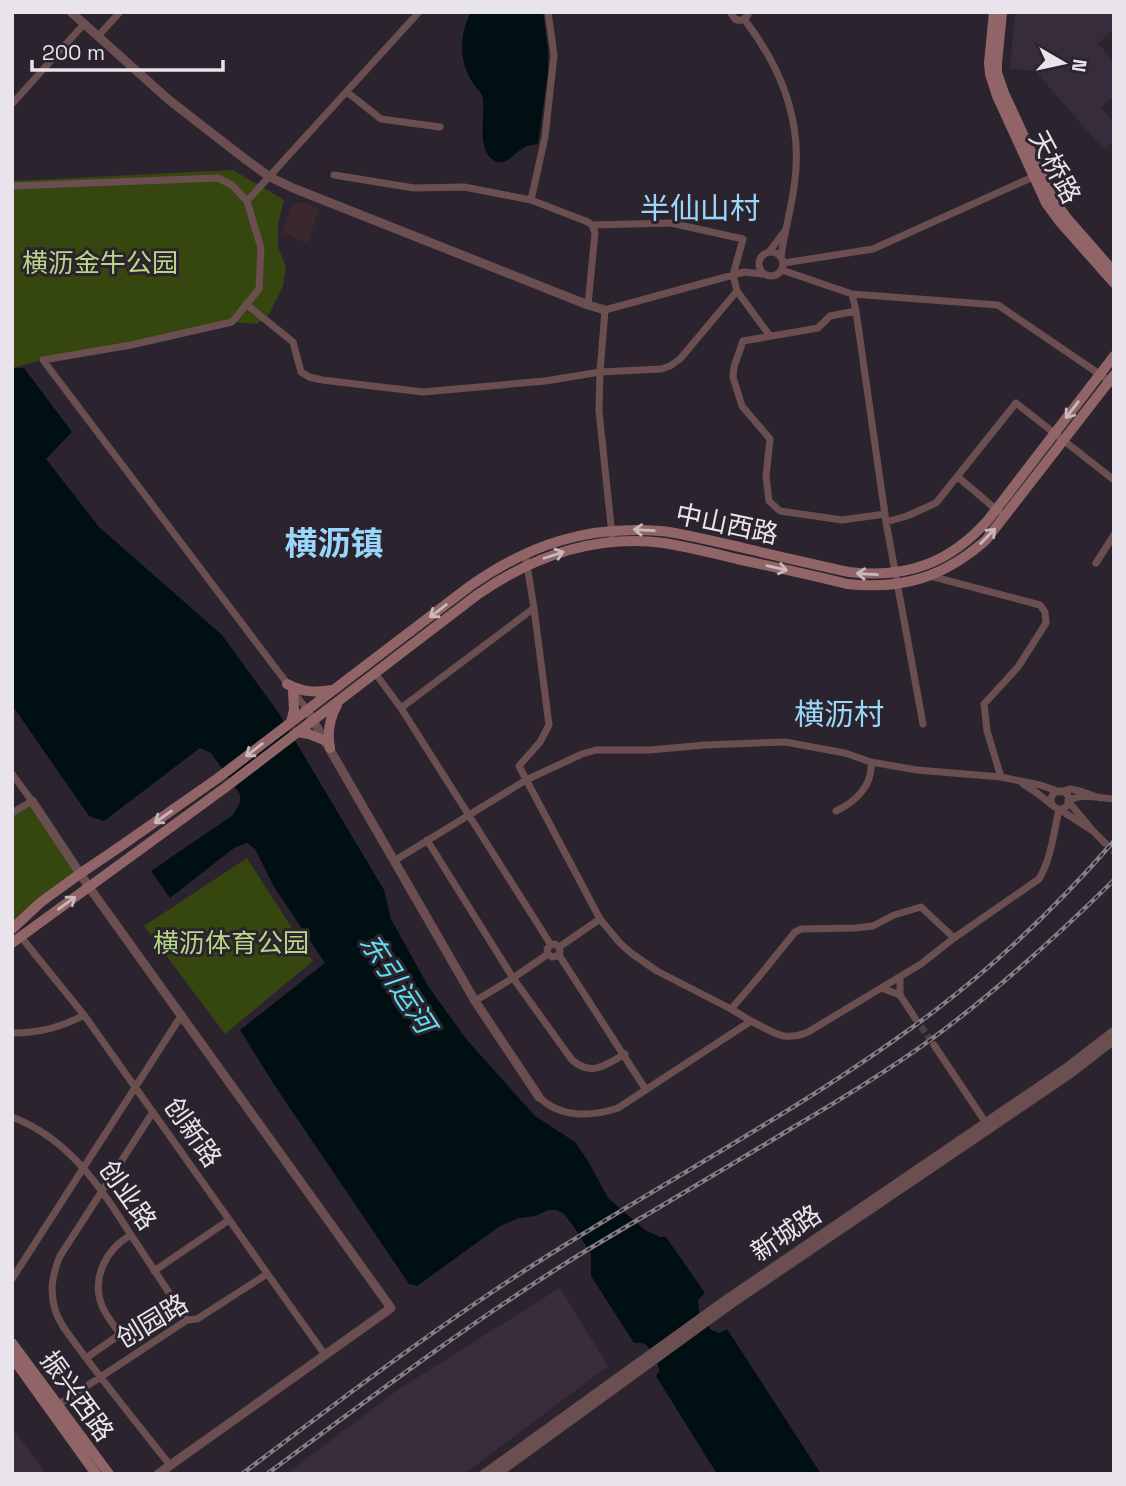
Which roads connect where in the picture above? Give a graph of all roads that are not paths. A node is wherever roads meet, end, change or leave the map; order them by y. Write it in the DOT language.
graph roads {
  1 [pos="71,12"];
  2 [pos="120,12"];
  3 [pos="419,12"];
  4 [pos="548,12"];
  5 [pos="730,12"];
  6 [pos="994,12"];
  7 [pos="1002,12"];
  8 [pos="746,16"];
  9 [pos="84,24"];
  10 [pos="98,36"];
  11 [pos="347,92"];
  12 [pos="12,104"];
  13 [pos="440,127"];
  14 [pos="334,175"];
  15 [pos="1036,175"];
  16 [pos="270,177"];
  17 [pos="12,187"];
  18 [pos="531,200"];
  19 [pos="247,201"];
  20 [pos="592,225"];
  21 [pos="784,232"];
  22 [pos="769,252"];
  23 [pos="759,261"];
  24 [pos="782,263"];
  25 [pos="744,272"];
  26 [pos="1114,272"];
  27 [pos="763,274"];
  28 [pos="733,275"];
  29 [pos="1114,283"];
  30 [pos="737,291"];
  31 [pos="852,294"];
  32 [pos="246,304"];
  33 [pos="589,306"];
  34 [pos="606,310"];
  35 [pos="856,311"];
  36 [pos="770,336"];
  37 [pos="1114,356"];
  38 [pos="600,372"];
  39 [pos="1100,374"];
  40 [pos="1112,380"];
  41 [pos="1054,433"];
  42 [pos="1063,440"];
  43 [pos="958,477"];
  44 [pos="1114,480"];
  45 [pos="996,510"];
  46 [pos="1004,517"];
  47 [pos="885,518"];
  48 [pos="612,531"];
  49 [pos="1114,535"];
  50 [pos="613,542"];
  51 [pos="525,553"];
  52 [pos="1096,563"];
  53 [pos="527,565"];
  54 [pos="896,573"];
  55 [pos="930,576"];
  56 [pos="898,584"];
  57 [pos="534,608"];
  58 [pos="375,673"];
  59 [pos="290,687"];
  60 [pos="335,689"];
  61 [pos="342,698"];
  62 [pos="401,708"];
  63 [pos="307,710"];
  64 [pos="314,720"];
  65 [pos="290,723"];
  66 [pos="923,724"];
  67 [pos="297,732"];
  68 [pos="328,745"];
  69 [pos="871,762"];
  70 [pos="12,774"];
  71 [pos="1002,777"];
  72 [pos="527,780"];
  73 [pos="1016,781"];
  74 [pos="1060,792"];
  75 [pos="1100,798"];
  76 [pos="1114,799"];
  77 [pos="32,801"];
  78 [pos="1068,801"];
  79 [pos="1055,807"];
  80 [pos="836,811"];
  81 [pos="12,813"];
  82 [pos="470,815"];
  83 [pos="1093,831"];
  84 [pos="427,841"];
  85 [pos="1105,843"];
  86 [pos="394,861"];
  87 [pos="81,873"];
  88 [pos="89,887"];
  89 [pos="600,919"];
  90 [pos="12,929"];
  91 [pos="954,938"];
  92 [pos="17,940"];
  93 [pos="551,945"];
  94 [pos="559,951"];
  95 [pos="548,954"];
  96 [pos="900,977"];
  97 [pos="513,978"];
  98 [pos="881,988"];
  99 [pos="900,995"];
  100 [pos="475,1001"];
  101 [pos="731,1009"];
  102 [pos="85,1015"];
  103 [pos="181,1016"];
  104 [pos="915,1018"];
  105 [pos="751,1021"];
  106 [pos="1114,1031"];
  107 [pos="12,1033"];
  108 [pos="1114,1040"];
  109 [pos="934,1045"];
  110 [pos="1106,1047"];
  111 [pos="625,1055"];
  112 [pos="135,1087"];
  113 [pos="646,1090"];
  114 [pos="540,1097"];
  115 [pos="153,1112"];
  116 [pos="12,1117"];
  117 [pos="986,1123"];
  118 [pos="84,1167"];
  119 [pos="102,1191"];
  120 [pos="229,1220"];
  121 [pos="131,1235"];
  122 [pos="155,1271"];
  123 [pos="267,1274"];
  124 [pos="12,1279"];
  125 [pos="711,1314"];
  126 [pos="148,1315"];
  127 [pos="187,1320"];
  128 [pos="120,1334"];
  129 [pos="12,1343"];
  130 [pos="325,1355"];
  131 [pos="12,1357"];
  132 [pos="86,1358"];
  133 [pos="651,1358"];
  134 [pos="100,1378"];
  135 [pos="58,1405"];
  136 [pos="170,1465"];
  137 [pos="96,1474"];
  138 [pos="109,1474"];
  139 [pos="158,1474"];
  140 [pos="484,1474"];
  141 [pos="497,1474"];
  1 -- 9 [label="street"];
  2 -- 10 [label="street"];
  3 -- 11 [label="street"];
  4 -- 18 [label="street"];
  5 -- 8 [label="street"];
  6 -- 15 [label="main road, 天桥路"];
  7 -- 15 [label="main road, 天桥路"];
  8 -- 21 [label="street"];
  9 -- 10 [label="street"];
  9 -- 12 [label="street"];
  10 -- 16 [label="street"];
  11 -- 13 [label="street"];
  11 -- 16 [label="street"];
  14 -- 18 [label="street"];
  15 -- 24 [label="street"];
  15 -- 26 [label="main road, 天桥路"];
  15 -- 29 [label="main road, 天桥路"];
  16 -- 19 [label="street"];
  16 -- 33 [label="street"];
  17 -- 19 [label="street"];
  18 -- 20 [label="street"];
  19 -- 32 [label="street"];
  20 -- 28 [label="street"];
  20 -- 33 [label="street"];
  21 -- 22 [label="street"];
  21 -- 24 [label="street"];
  22 -- 23 [label="street"];
  22 -- 24 [label="street"];
  23 -- 25 [label="street"];
  23 -- 27 [label="street"];
  24 -- 27 [label="street"];
  24 -- 31 [label="street"];
  25 -- 27 [label="street"];
  25 -- 28 [label="street"];
  28 -- 30 [label="street"];
  28 -- 34 [label="street"];
  30 -- 36 [label="street"];
  30 -- 38 [label="street"];
  31 -- 35 [label="street"];
  31 -- 39 [label="street"];
  32 -- 38 [label="street"];
  32 -- 59 [label="street"];
  33 -- 34 [label="street"];
  34 -- 38 [label="street"];
  35 -- 36 [label="street"];
  35 -- 47 [label="street"];
  36 -- 47 [label="street"];
  37 -- 39 [label="main road, 中山西路"];
  38 -- 48 [label="street"];
  39 -- 40 [label="street"];
  39 -- 41 [label="main road, 中山西路, one-way"];
  40 -- 42 [label="main road, 中山西路"];
  41 -- 42 [label="street"];
  41 -- 43 [label="street"];
  41 -- 45 [label="main road, 中山西路"];
  42 -- 44 [label="street"];
  42 -- 46 [label="main road, 中山西路"];
  43 -- 45 [label="street"];
  43 -- 47 [label="street"];
  45 -- 46 [label="street"];
  45 -- 54 [label="main road, 中山西路"];
  55 -- 46 [label="main road, 中山西路, one-way"];
  47 -- 54 [label="street"];
  48 -- 50 [label="street"];
  48 -- 51 [label="main road, 中山西路"];
  54 -- 48 [label="main road, 中山西路, one-way"];
  49 -- 52 [label="street"];
  53 -- 50 [label="main road, 中山西路, one-way"];
  50 -- 56 [label="main road, 中山西路, one-way"];
  51 -- 53 [label="street"];
  51 -- 60 [label="main road, 中山西路, one-way"];
  53 -- 57 [label="street"];
  53 -- 58 [label="main road, 中山西路"];
  54 -- 56 [label="street"];
  55 -- 56 [label="main road, 中山西路"];
  55 -- 71 [label="street"];
  56 -- 66 [label="street"];
  57 -- 62 [label="street"];
  57 -- 72 [label="street"];
  58 -- 61 [label="main road, 中山西路"];
  58 -- 62 [label="street"];
  59 -- 60 [label="main road"];
  59 -- 63 [label="street"];
  59 -- 65 [label="main road"];
  60 -- 63 [label="main road, 中山西路"];
  61 -- 64 [label="main road, 中山西路"];
  61 -- 68 [label="main road"];
  62 -- 82 [label="street"];
  63 -- 64 [label="street"];
  63 -- 65 [label="main road, 中山西路"];
  64 -- 67 [label="main road, 中山西路"];
  64 -- 68 [label="street"];
  65 -- 87 [label="main road, 中山西路, one-way"];
  67 -- 68 [label="main road"];
  67 -- 88 [label="main road, 中山西路"];
  68 -- 86 [label="street"];
  69 -- 71 [label="street"];
  69 -- 72 [label="street"];
  69 -- 80 [label="street"];
  70 -- 77 [label="street"];
  71 -- 73 [label="street"];
  72 -- 82 [label="street"];
  72 -- 89 [label="street"];
  73 -- 74 [label="street"];
  73 -- 79 [label="street"];
  74 -- 75 [label="street"];
  74 -- 78 [label="street"];
  74 -- 79 [label="street"];
  75 -- 76 [label="street"];
  75 -- 78 [label="street"];
  77 -- 81 [label="street"];
  77 -- 87 [label="street"];
  78 -- 79 [label="street"];
  78 -- 83 [label="street"];
  79 -- 83 [label="street"];
  79 -- 91 [label="street"];
  82 -- 84 [label="street"];
  82 -- 93 [label="street"];
  83 -- 85 [label="street"];
  84 -- 86 [label="street"];
  84 -- 97 [label="street"];
  86 -- 100 [label="street"];
  87 -- 88 [label="street"];
  87 -- 90 [label="main road, 中山西路"];
  92 -- 88 [label="main road, 中山西路, one-way"];
  88 -- 103 [label="street"];
  89 -- 94 [label="street"];
  89 -- 101 [label="street"];
  91 -- 96 [label="street"];
  91 -- 101 [label="street"];
  92 -- 102 [label="street, 创新路"];
  93 -- 94 [label="street"];
  93 -- 95 [label="street"];
  94 -- 95 [label="street"];
  94 -- 111 [label="street"];
  95 -- 97 [label="street"];
  96 -- 98 [label="street"];
  96 -- 99 [label="street"];
  97 -- 100 [label="street"];
  97 -- 111 [label="street"];
  98 -- 99 [label="street"];
  98 -- 105 [label="street"];
  99 -- 104 [label="street"];
  100 -- 114 [label="street"];
  101 -- 105 [label="street"];
  102 -- 107 [label="street"];
  102 -- 112 [label="street, 创新路"];
  103 -- 112 [label="street"];
  103 -- 130 [label="street"];
  105 -- 113 [label="street"];
  106 -- 110 [label="street, 新城路"];
  108 -- 110 [label="street, 新城路"];
  109 -- 117 [label="street"];
  110 -- 117 [label="street, 新城路"];
  110 -- 125 [label="street, 新城路"];
  111 -- 113 [label="street"];
  112 -- 115 [label="street, 创新路"];
  112 -- 118 [label="street"];
  113 -- 114 [label="street"];
  115 -- 119 [label="street"];
  115 -- 120 [label="street, 创新路"];
  116 -- 118 [label="street, 创业路"];
  117 -- 125 [label="street, 新城路"];
  118 -- 119 [label="street, 创业路"];
  118 -- 124 [label="street"];
  119 -- 121 [label="street, 创业路"];
  119 -- 132 [label="street"];
  120 -- 122 [label="street"];
  120 -- 123 [label="street, 创新路"];
  121 -- 122 [label="street, 创业路"];
  121 -- 128 [label="street"];
  122 -- 127 [label="street, 创业路"];
  123 -- 127 [label="street, 创园路"];
  123 -- 130 [label="street, 创新路"];
  125 -- 133 [label="street, 新城路"];
  126 -- 128 [label="street"];
  127 -- 134 [label="street, 创园路"];
  128 -- 132 [label="street"];
  129 -- 135 [label="main road, 振兴西路"];
  130 -- 136 [label="street"];
  131 -- 137 [label="main road, 振兴西路"];
  132 -- 134 [label="street"];
  133 -- 140 [label="street, 新城路"];
  133 -- 141 [label="street, 新城路"];
  134 -- 135 [label="street, 创园路"];
  134 -- 136 [label="street"];
  135 -- 138 [label="main road, 振兴西路"];
  136 -- 139 [label="street"];
}
